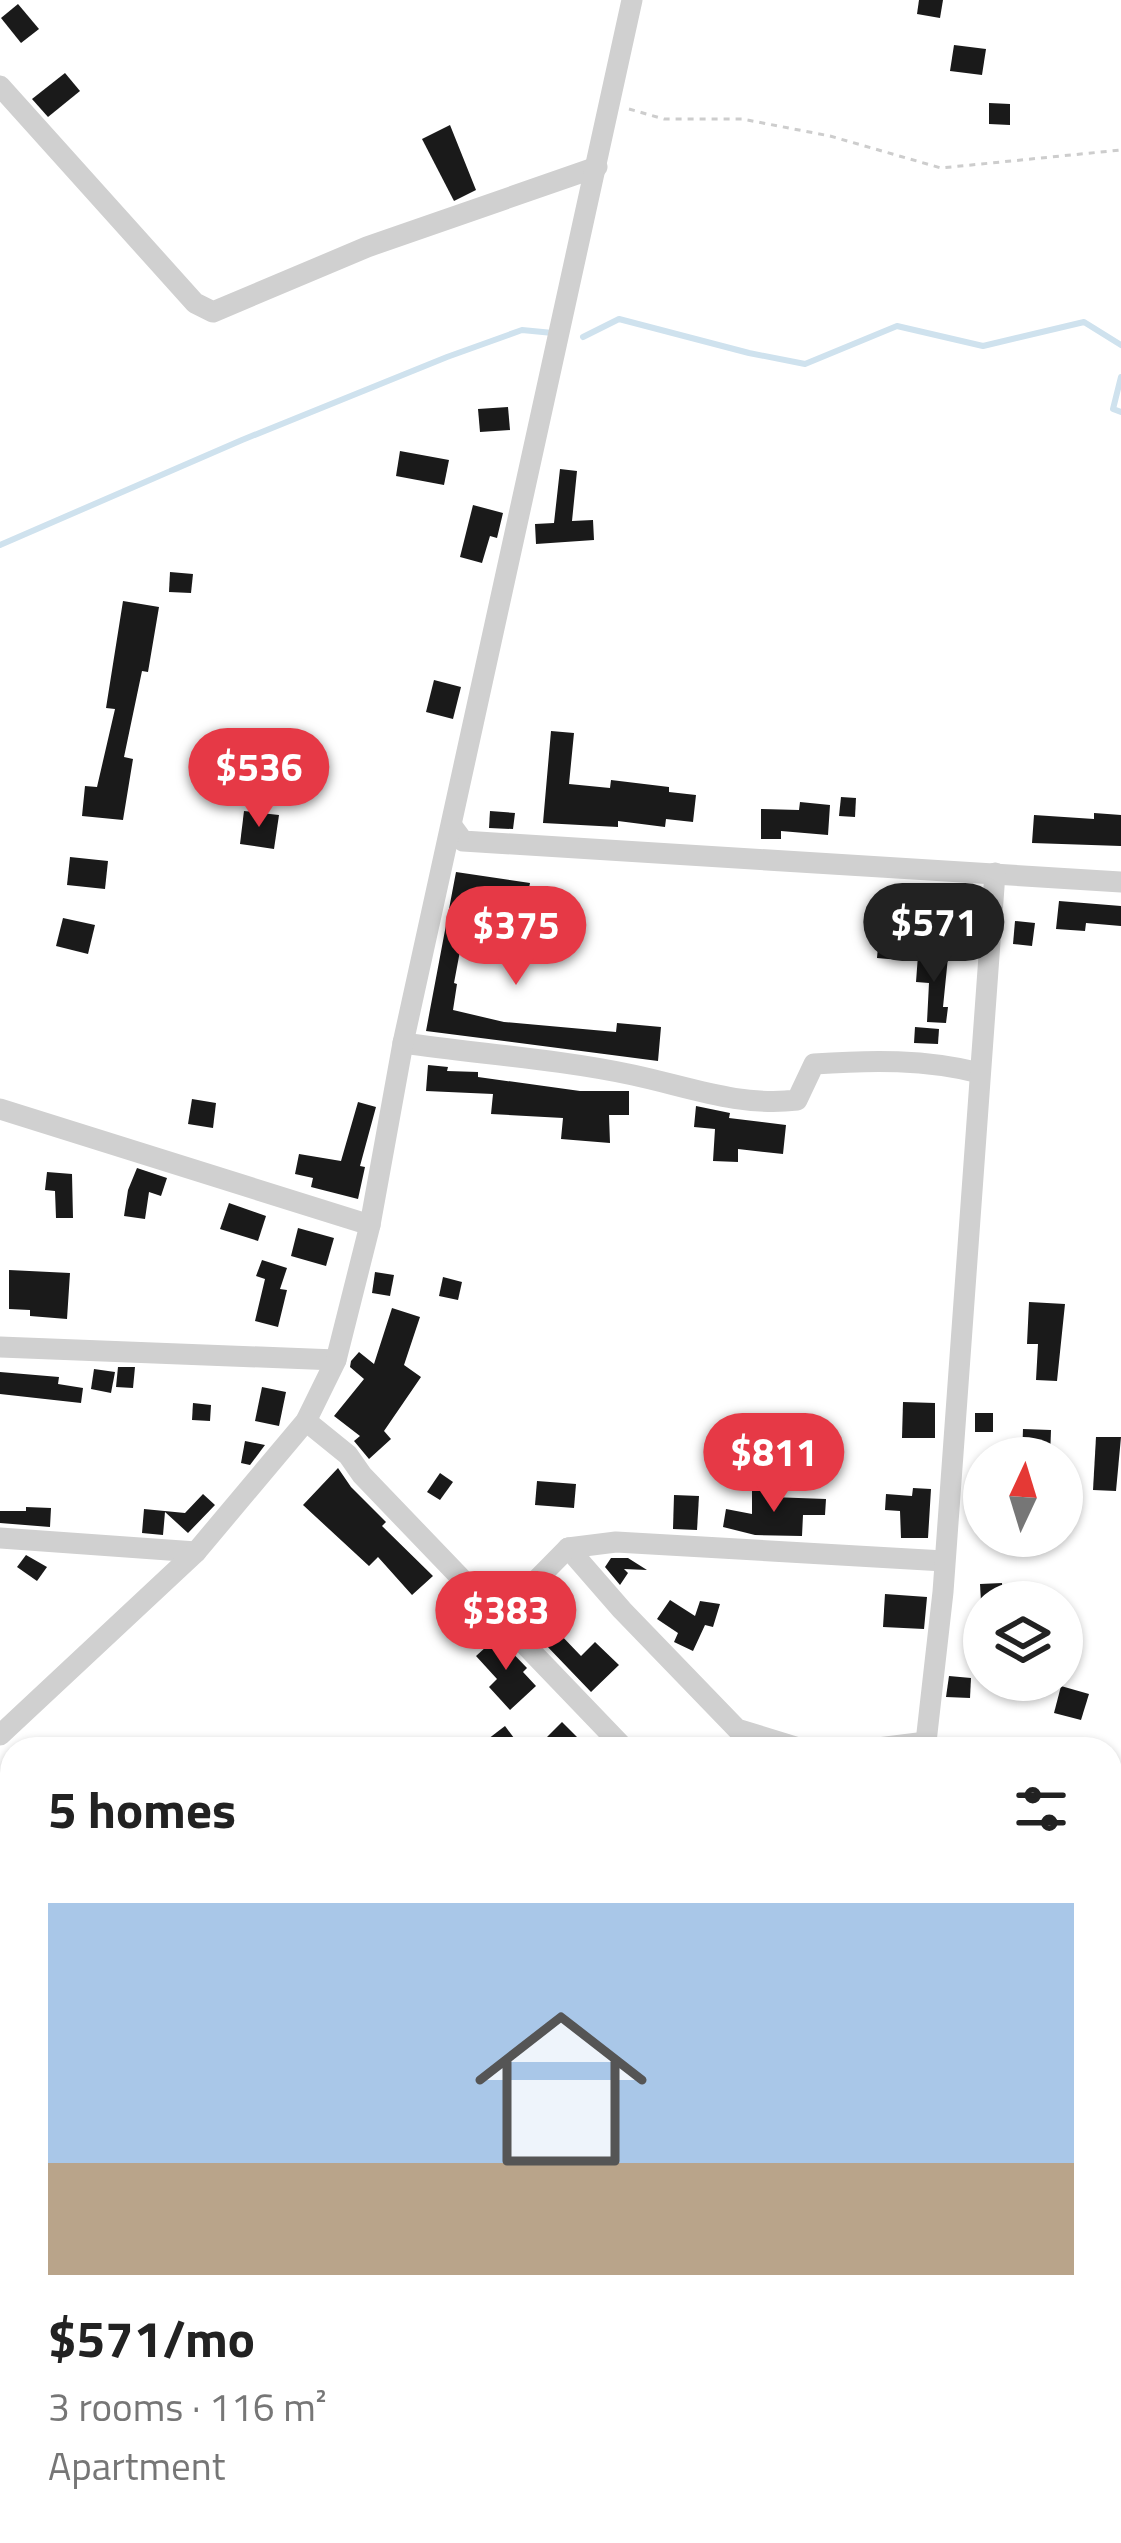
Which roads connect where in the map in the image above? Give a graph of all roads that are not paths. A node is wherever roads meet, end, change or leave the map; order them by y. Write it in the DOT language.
graph roads {
  1 [pos="632,0"];
  2 [pos="0,86"];
  3 [pos="596,167"];
  4 [pos="452,826"];
  5 [pos="995,873"];
  6 [pos="1121,882"];
  7 [pos="404,1043"];
  8 [pos="980,1073"];
  9 [pos="0,1109"];
  10 [pos="370,1225"];
  11 [pos="0,1347"];
  12 [pos="336,1360"];
  13 [pos="306,1421"];
  14 [pos="0,1538"];
  15 [pos="568,1548"];
  16 [pos="196,1552"];
  17 [pos="944,1562"];
  18 [pos="501,1616"];
  19 [pos="0,1735"];
  20 [pos="614,1737"];
  21 [pos="763,1737"];
  22 [pos="929,1737"];
  1 -- 3 [label="street"];
  2 -- 3 [label="street"];
  3 -- 4 [label="street"];
  4 -- 5 [label="street"];
  4 -- 7 [label="street"];
  5 -- 6 [label="street"];
  5 -- 8 [label="street"];
  7 -- 8 [label="street"];
  7 -- 10 [label="street"];
  8 -- 17 [label="street"];
  9 -- 10 [label="street"];
  10 -- 12 [label="street"];
  11 -- 12 [label="street"];
  12 -- 13 [label="street"];
  13 -- 16 [label="street"];
  13 -- 18 [label="street"];
  14 -- 16 [label="street"];
  15 -- 17 [label="street"];
  15 -- 18 [label="street"];
  15 -- 21 [label="street"];
  16 -- 19 [label="street"];
  17 -- 22 [label="street"];
  18 -- 20 [label="street"];
}
